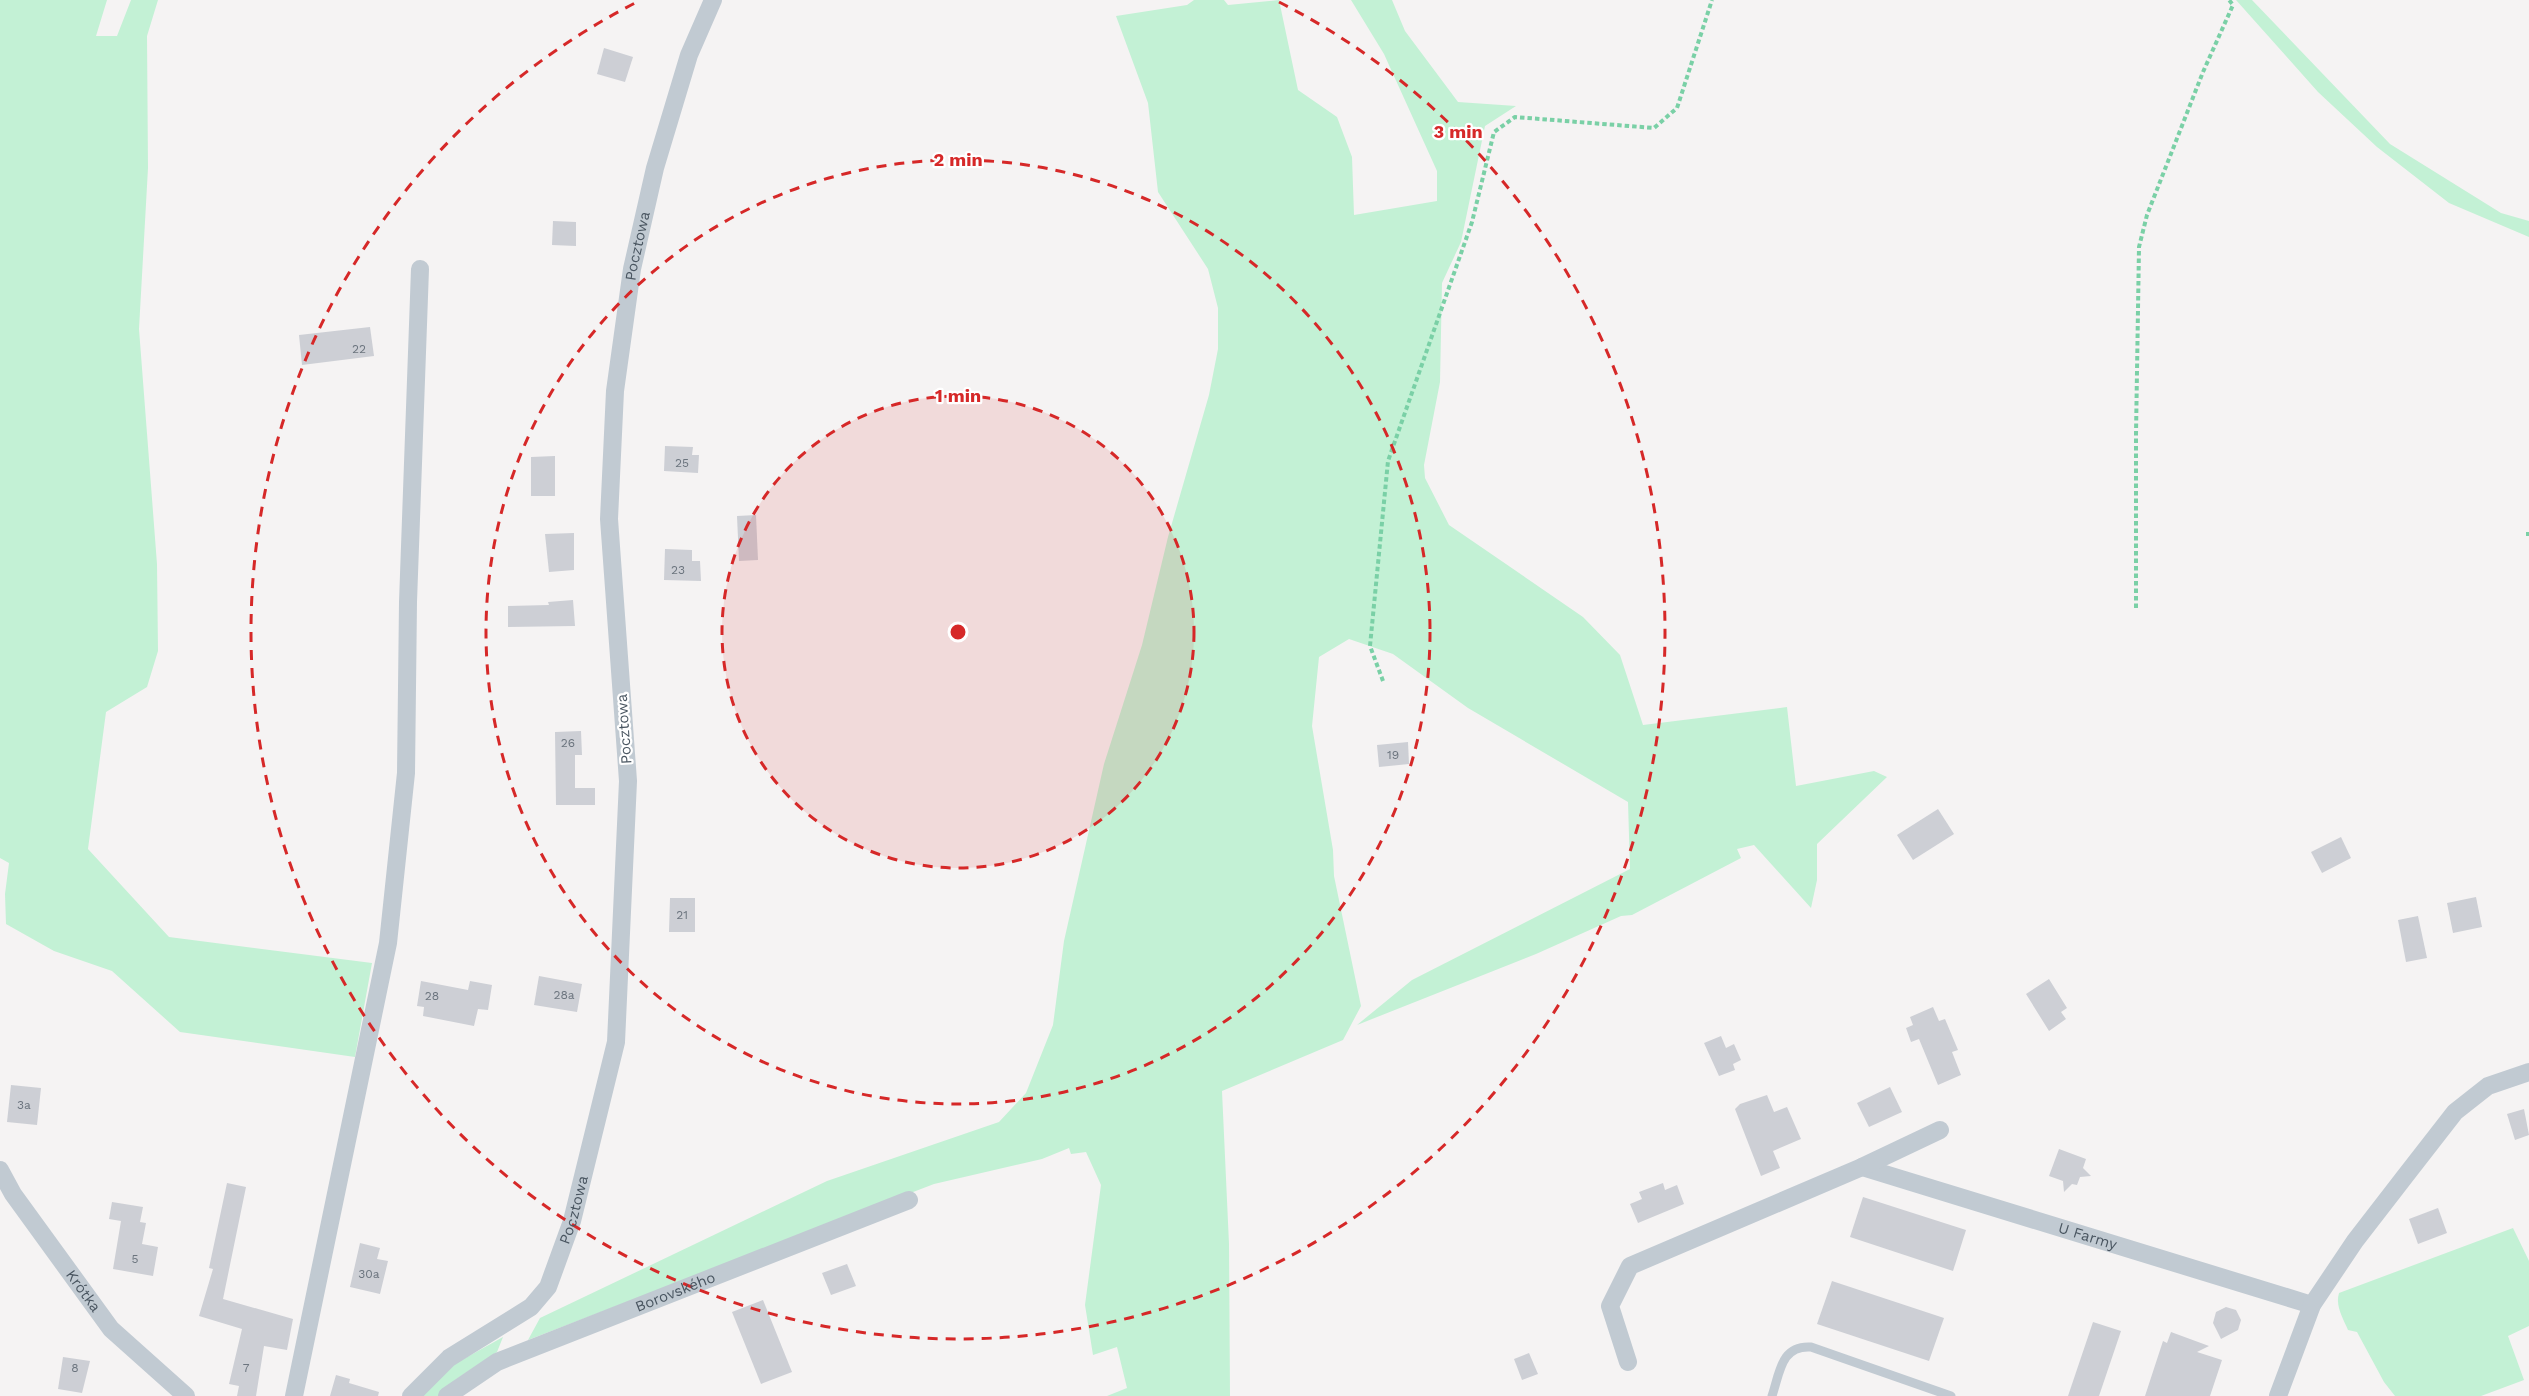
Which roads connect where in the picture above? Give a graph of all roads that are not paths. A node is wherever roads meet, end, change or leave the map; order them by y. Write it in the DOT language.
graph roads {
  1 [pos="713,0"];
  2 [pos="420,269"];
  3 [pos="2529,1072"];
  4 [pos="1940,1130"];
  5 [pos="1862,1167"];
  6 [pos="0,1170"];
  7 [pos="909,1200"];
  8 [pos="2312,1305"];
  9 [pos="1628,1362"];
  10 [pos="186,1396"];
  11 [pos="294,1396"];
  12 [pos="411,1396"];
  13 [pos="447,1396"];
  14 [pos="1772,1396"];
  15 [pos="1951,1396"];
  16 [pos="2278,1396"];
  1 -- 12 [label="street, Pocztowa"];
  2 -- 11 [label="street"];
  3 -- 8 [label="street"];
  4 -- 5 [label="street"];
  5 -- 8 [label="street, U Farmy"];
  5 -- 9 [label="street"];
  6 -- 10 [label="street, Krótka"];
  7 -- 13 [label="street, Borovského"];
  8 -- 16 [label="street"];
  14 -- 15 [label="lane"];
}
